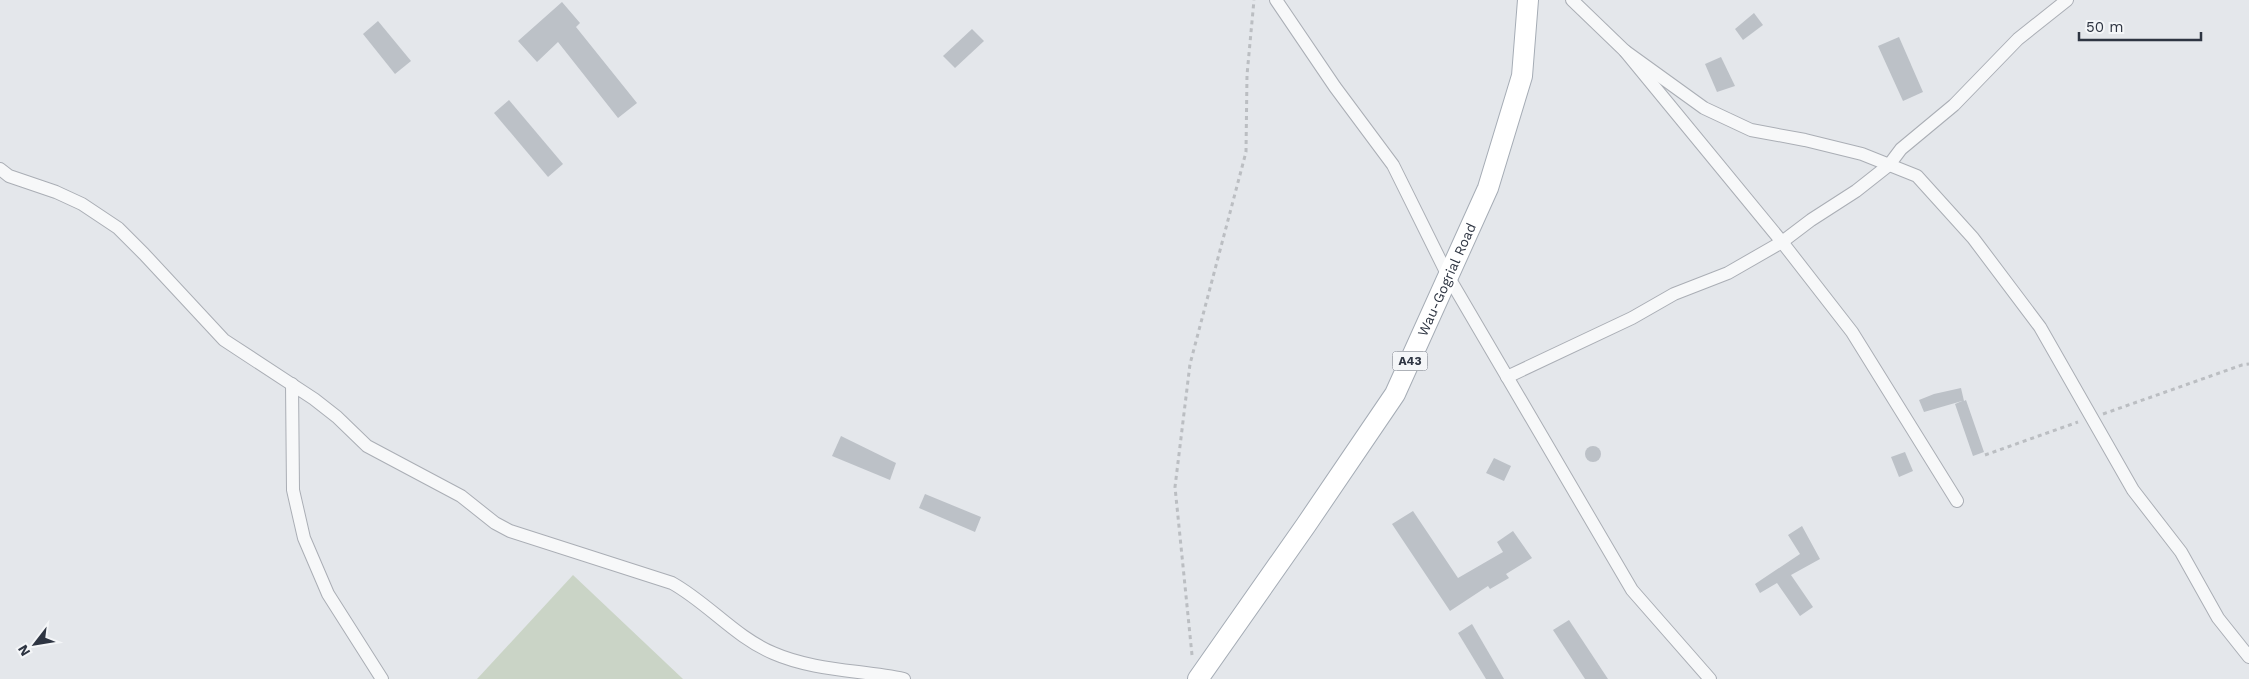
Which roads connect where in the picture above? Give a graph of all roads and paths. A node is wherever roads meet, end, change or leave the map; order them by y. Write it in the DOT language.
graph roads {
  1 [pos="1254,0"];
  2 [pos="1276,0"];
  3 [pos="1528,0"];
  4 [pos="1572,0"];
  5 [pos="2067,0"];
  6 [pos="1624,51"];
  7 [pos="1890,165"];
  8 [pos="0,169"];
  9 [pos="1782,242"];
  10 [pos="1448,276"];
  11 [pos="2249,364"];
  12 [pos="1507,377"];
  13 [pos="292,384"];
  14 [pos="2090,418"];
  15 [pos="1985,455"];
  16 [pos="1957,501"];
  17 [pos="2249,657"];
  18 [pos="1196,670"];
  19 [pos="382,679"];
  20 [pos="904,679"];
  21 [pos="1710,679"];
  1 -- 18 [label="path"];
  2 -- 10 [label="street"];
  3 -- 10 [label="main road, Wau-Gogrial Road / A43"];
  4 -- 6 [label="street"];
  5 -- 7 [label="street"];
  6 -- 7 [label="street"];
  6 -- 9 [label="street"];
  7 -- 9 [label="street"];
  7 -- 14 [label="street"];
  8 -- 13 [label="street"];
  9 -- 12 [label="street"];
  9 -- 16 [label="street"];
  10 -- 12 [label="street"];
  10 -- 18 [label="main road, Wau-Gogrial Road / A43"];
  11 -- 14 [label="path"];
  12 -- 21 [label="street"];
  13 -- 19 [label="street"];
  13 -- 20 [label="street"];
  14 -- 15 [label="path"];
  14 -- 17 [label="street"];
}
